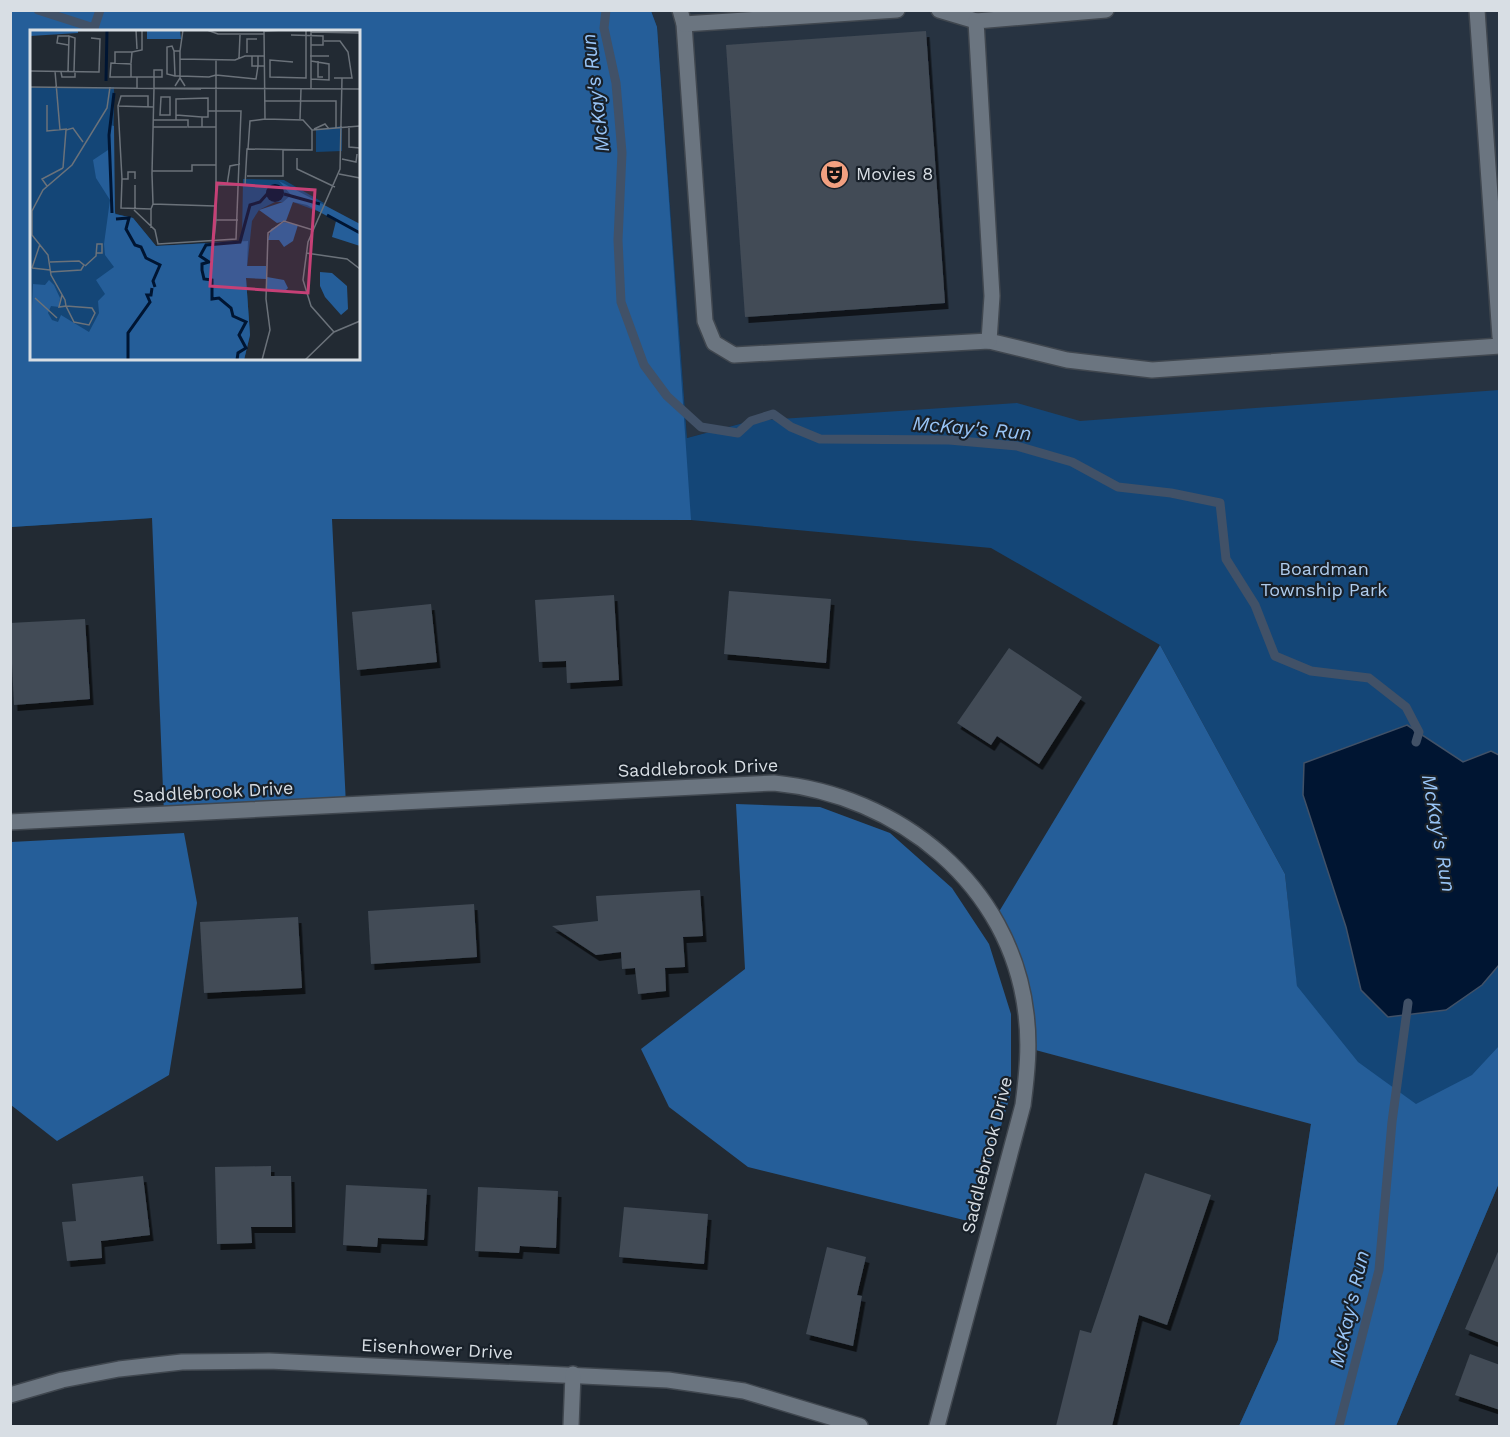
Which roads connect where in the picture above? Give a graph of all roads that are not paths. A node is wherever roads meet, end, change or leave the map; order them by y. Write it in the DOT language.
graph roads {
  1 [pos="897,10"];
  2 [pos="939,10"];
  3 [pos="1106,10"];
  4 [pos="1477,10"];
  5 [pos="682,17"];
  6 [pos="976,21"];
  7 [pos="1493,158"];
  8 [pos="1500,338"];
  9 [pos="989,341"];
  10 [pos="1500,346"];
  11 [pos="10,822"];
  12 [pos="573,1374"];
  13 [pos="10,1395"];
  14 [pos="571,1426"];
  15 [pos="860,1426"];
  16 [pos="937,1426"];
  1 -- 5 [label="street"];
  2 -- 6 [label="street"];
  3 -- 6 [label="street"];
  4 -- 7 [label="street"];
  5 -- 9 [label="street"];
  6 -- 9 [label="street"];
  7 -- 8 [label="street"];
  9 -- 10 [label="street"];
  11 -- 16 [label="street, Saddlebrook Drive"];
  12 -- 13 [label="street, Eisenhower Drive"];
  12 -- 14 [label="street"];
  12 -- 15 [label="street, Eisenhower Drive"];
}
